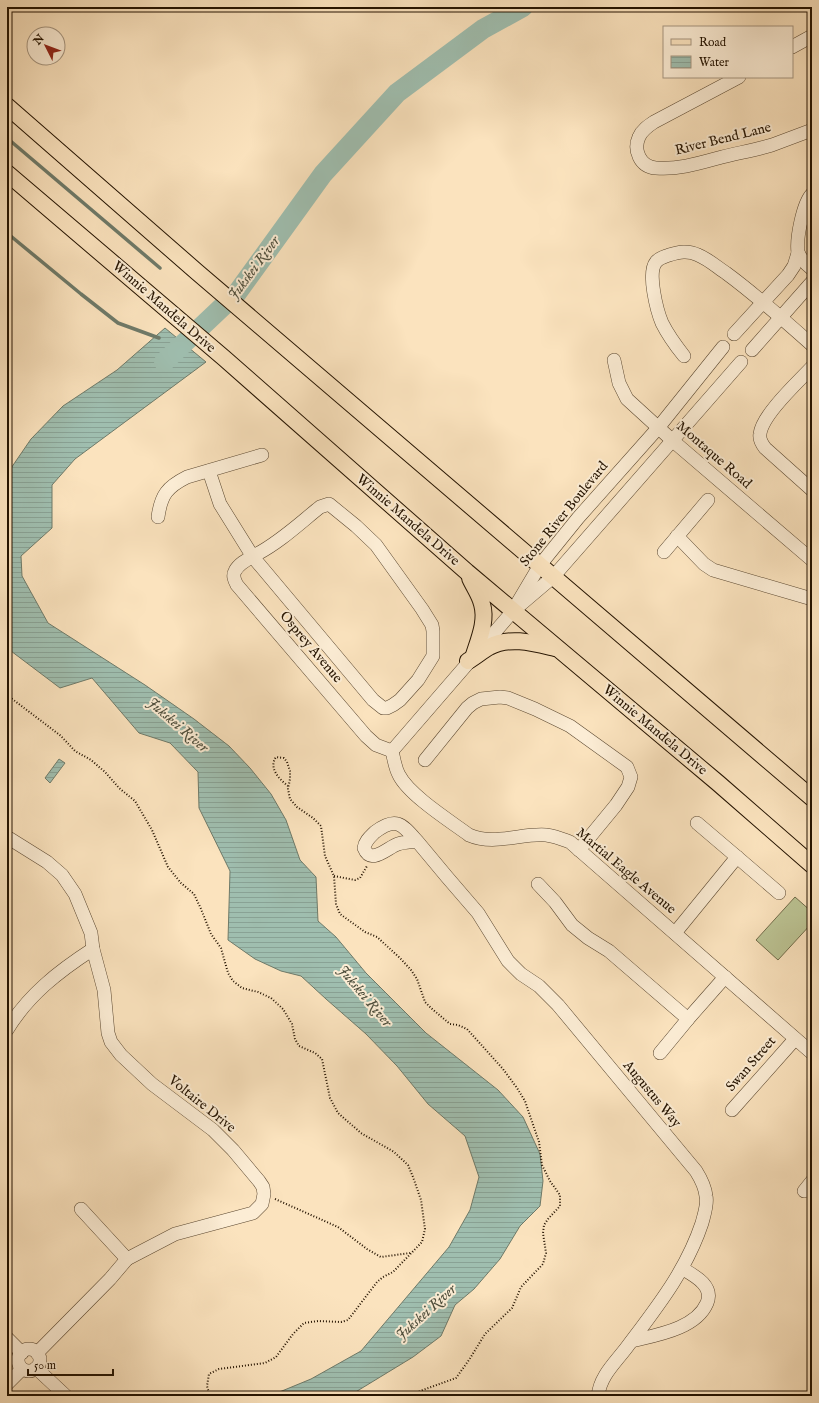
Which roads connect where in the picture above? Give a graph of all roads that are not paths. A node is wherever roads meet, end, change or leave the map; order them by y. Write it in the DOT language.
graph roads {
  1 [pos="812,36"];
  2 [pos="793,46"];
  3 [pos="737,78"];
  4 [pos="7,106"];
  5 [pos="812,130"];
  6 [pos="7,173"];
  7 [pos="812,194"];
  8 [pos="798,253"];
  9 [pos="812,269"];
  10 [pos="812,282"];
  11 [pos="763,302"];
  12 [pos="782,318"];
  13 [pos="734,334"];
  14 [pos="812,345"];
  15 [pos="723,347"];
  16 [pos="752,350"];
  17 [pos="684,356"];
  18 [pos="614,360"];
  19 [pos="741,362"];
  20 [pos="812,367"];
  21 [pos="658,428"];
  22 [pos="673,441"];
  23 [pos="262,455"];
  24 [pos="209,471"];
  25 [pos="812,490"];
  26 [pos="708,500"];
  27 [pos="158,517"];
  28 [pos="678,536"];
  29 [pos="664,552"];
  30 [pos="253,557"];
  31 [pos="812,560"];
  32 [pos="540,565"];
  33 [pos="467,572"];
  34 [pos="553,577"];
  35 [pos="812,599"];
  36 [pos="513,611"];
  37 [pos="558,649"];
  38 [pos="472,658"];
  39 [pos="392,751"];
  40 [pos="425,760"];
  41 [pos="812,798"];
  42 [pos="697,823"];
  43 [pos="376,831"];
  44 [pos="7,837"];
  45 [pos="417,841"];
  46 [pos="391,847"];
  47 [pos="579,850"];
  48 [pos="737,857"];
  49 [pos="812,865"];
  50 [pos="538,884"];
  51 [pos="779,893"];
  52 [pos="675,933"];
  53 [pos="93,949"];
  54 [pos="725,977"];
  55 [pos="688,1020"];
  56 [pos="7,1030"];
  57 [pos="795,1039"];
  58 [pos="660,1053"];
  59 [pos="812,1053"];
  60 [pos="732,1110"];
  61 [pos="81,1209"];
  62 [pos="128,1259"];
  63 [pos="683,1269"];
  64 [pos="7,1338"];
  65 [pos="632,1341"];
  66 [pos="22,1353"];
  67 [pos="37,1353"];
  68 [pos="36,1368"];
  69 [pos="22,1369"];
  70 [pos="7,1384"];
  71 [pos="66,1396"];
  72 [pos="598,1396"];
  1 -- 2 [label="street"];
  3 -- 5 [label="street, River Bend Lane"];
  4 -- 32 [label="main road"];
  6 -- 33 [label="main road, Winnie Mandela Drive"];
  7 -- 8 [label="street"];
  8 -- 9 [label="street"];
  8 -- 11 [label="street"];
  10 -- 12 [label="street"];
  11 -- 12 [label="street"];
  11 -- 13 [label="street"];
  11 -- 17 [label="street"];
  12 -- 14 [label="street"];
  12 -- 16 [label="street"];
  15 -- 21 [label="street, Stone River Boulevard"];
  18 -- 21 [label="street, Montaque Road"];
  19 -- 22 [label="street, Stone River Boulevard"];
  20 -- 25 [label="street"];
  21 -- 22 [label="street, Montaque Road"];
  21 -- 32 [label="street, Stone River Boulevard"];
  22 -- 31 [label="street, Montaque Road"];
  22 -- 34 [label="street, Stone River Boulevard"];
  23 -- 24 [label="street"];
  24 -- 27 [label="street"];
  24 -- 30 [label="street"];
  26 -- 28 [label="street"];
  28 -- 29 [label="street"];
  28 -- 35 [label="street"];
  30 -- 30 [label="street"];
  30 -- 39 [label="street, Osprey Avenue"];
  32 -- 34 [label="main road"];
  32 -- 36 [label="street, Stone River Boulevard"];
  33 -- 36 [label="main road, Winnie Mandela Drive"];
  33 -- 38 [label="main road"];
  34 -- 36 [label="street, Stone River Boulevard"];
  34 -- 41 [label="main road"];
  36 -- 37 [label="main road, Winnie Mandela Drive"];
  36 -- 38 [label="street"];
  37 -- 38 [label="main road"];
  37 -- 49 [label="main road, Winnie Mandela Drive"];
  38 -- 39 [label="street"];
  39 -- 47 [label="street, Martial Eagle Avenue"];
  40 -- 47 [label="street"];
  42 -- 48 [label="street"];
  43 -- 45 [label="street, Augustus Way"];
  43 -- 46 [label="street"];
  43 -- 46 [label="street, Augustus Way"];
  44 -- 53 [label="street, Voltaire Drive"];
  45 -- 46 [label="street"];
  45 -- 63 [label="street, Augustus Way"];
  47 -- 52 [label="street, Martial Eagle Avenue"];
  48 -- 51 [label="street"];
  48 -- 52 [label="street"];
  50 -- 55 [label="street"];
  52 -- 54 [label="street, Martial Eagle Avenue"];
  53 -- 56 [label="street"];
  53 -- 62 [label="street, Voltaire Drive"];
  54 -- 55 [label="street"];
  54 -- 57 [label="street, Martial Eagle Avenue"];
  55 -- 58 [label="street"];
  57 -- 59 [label="street, Martial Eagle Avenue"];
  57 -- 60 [label="street, Swan Street"];
  61 -- 62 [label="street"];
  62 -- 67 [label="street"];
  63 -- 65 [label="street, Augustus Way"];
  63 -- 65 [label="street"];
  64 -- 66 [label="street"];
  65 -- 72 [label="street, Augustus Way"];
  66 -- 67 [label="street"];
  66 -- 69 [label="street"];
  67 -- 68 [label="street"];
  68 -- 69 [label="street"];
  68 -- 71 [label="street"];
  69 -- 70 [label="street"];
}
